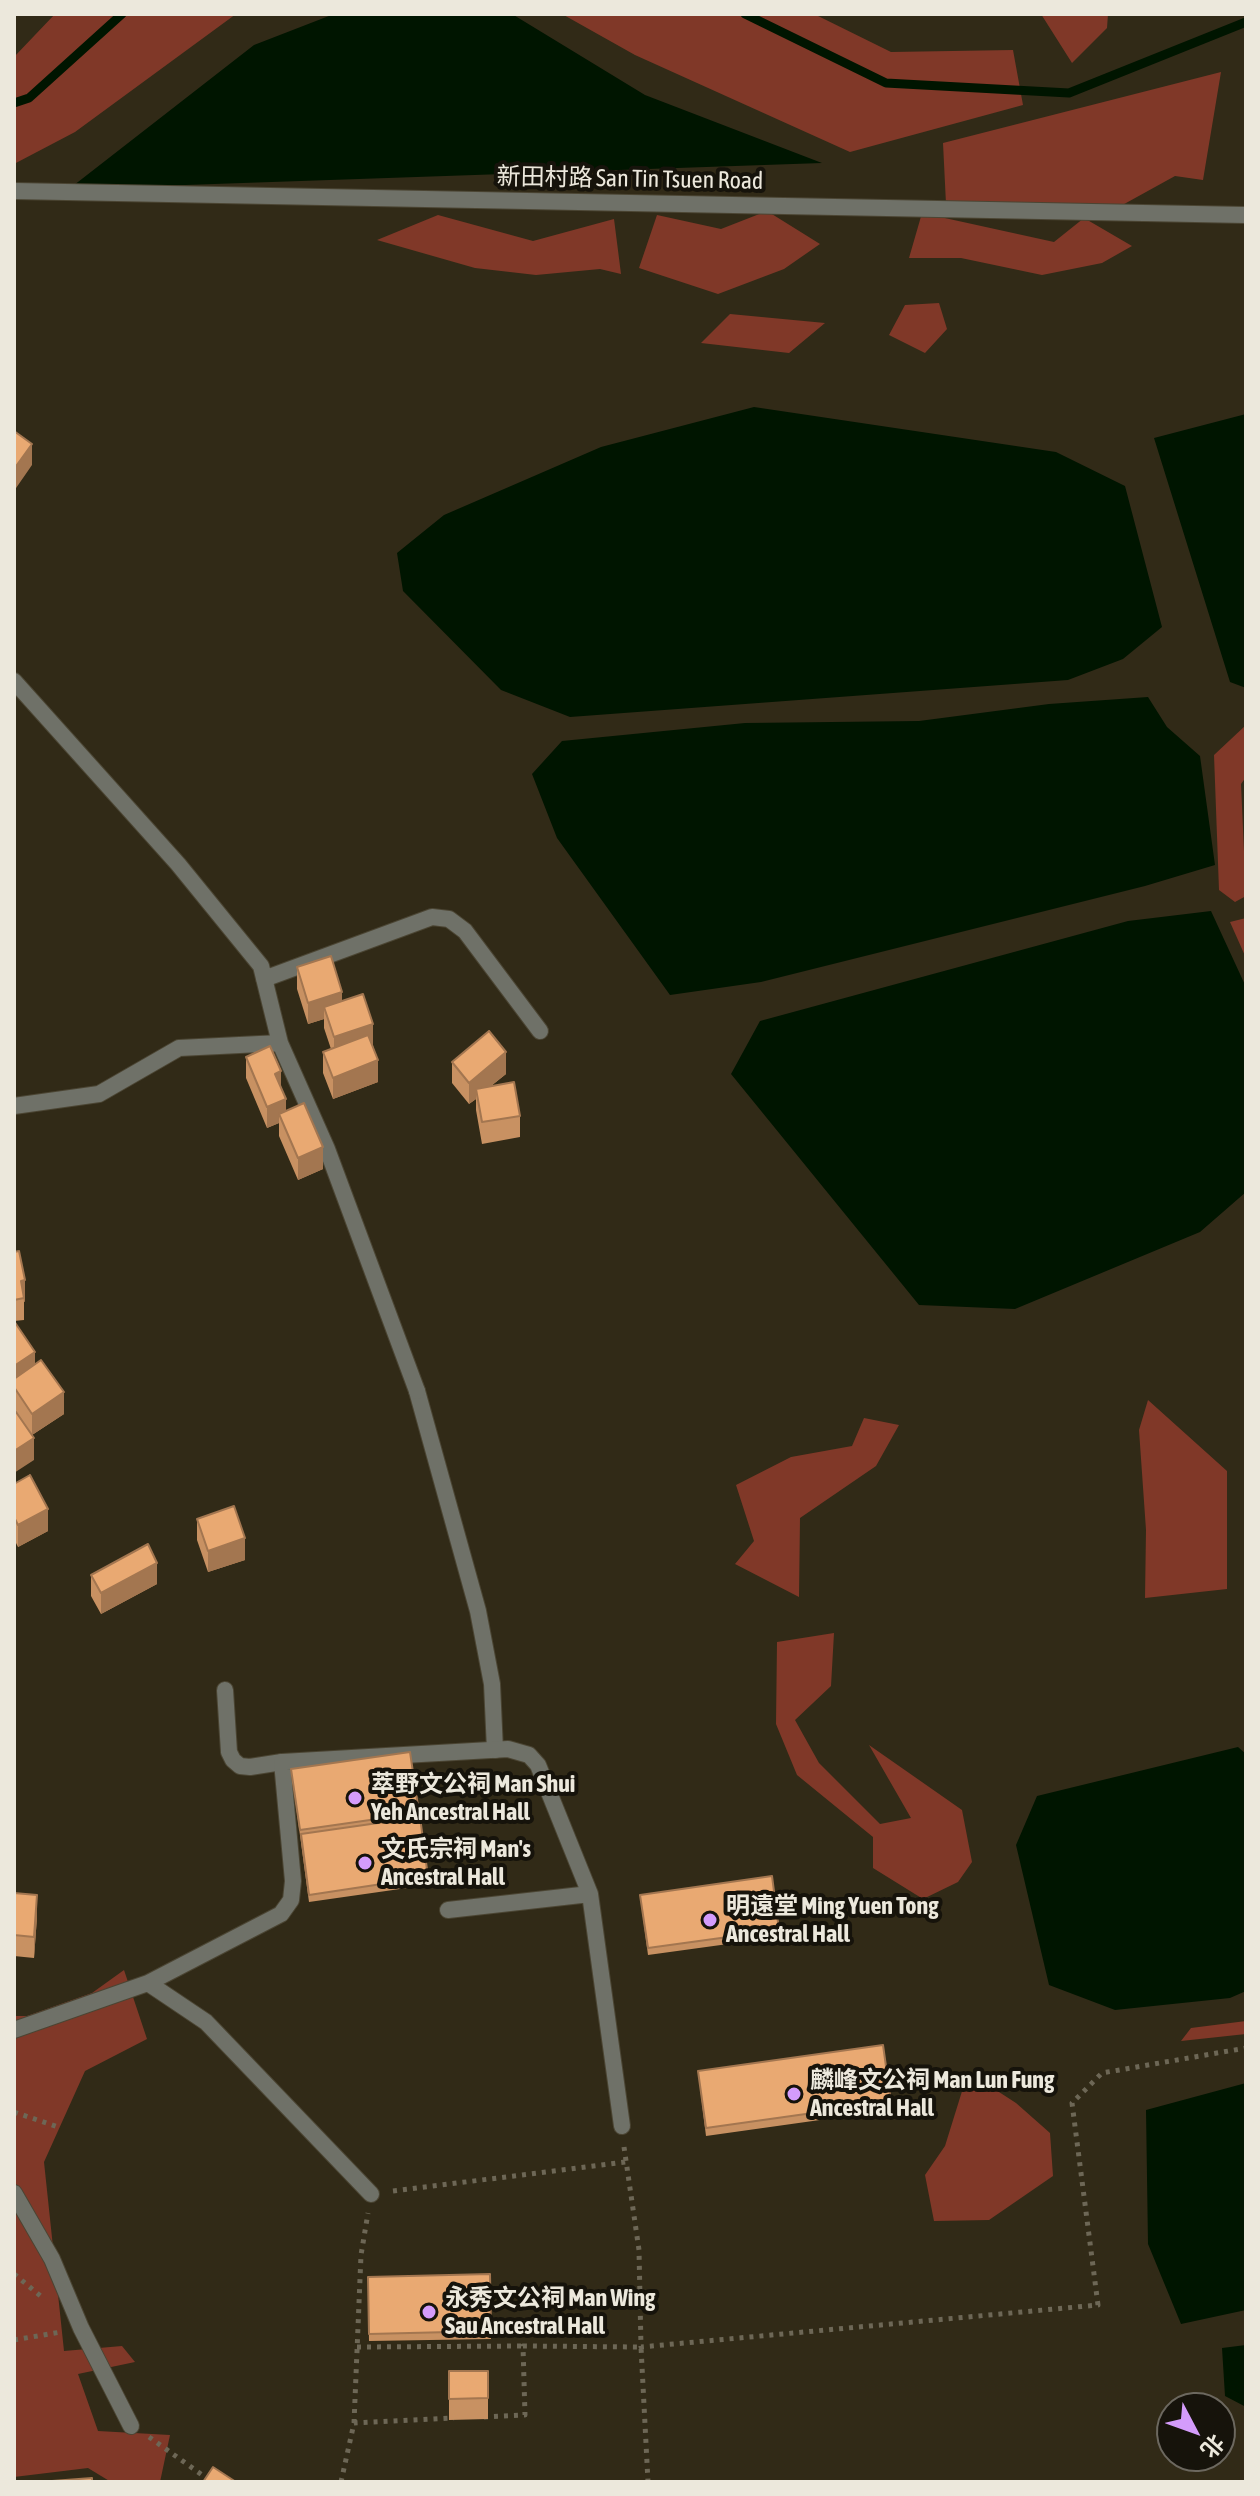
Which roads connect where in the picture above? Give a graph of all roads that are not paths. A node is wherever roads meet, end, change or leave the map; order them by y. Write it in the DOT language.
graph roads {
  1 [pos="14,191"];
  2 [pos="1246,215"];
  3 [pos="14,681"];
  4 [pos="264,979"];
  5 [pos="540,1031"];
  6 [pos="280,1043"];
  7 [pos="14,1106"];
  8 [pos="225,1690"];
  9 [pos="495,1750"];
  10 [pos="282,1762"];
  11 [pos="590,1894"];
  12 [pos="448,1910"];
  13 [pos="148,1983"];
  14 [pos="14,2030"];
  15 [pos="622,2126"];
  16 [pos="14,2193"];
  17 [pos="371,2194"];
  18 [pos="131,2426"];
  1 -- 2 [label="street, 新田村路 San Tin Tsuen Road"];
  3 -- 4 [label="street"];
  4 -- 5 [label="street"];
  4 -- 6 [label="street"];
  6 -- 7 [label="street"];
  6 -- 9 [label="street"];
  8 -- 10 [label="street"];
  9 -- 10 [label="street"];
  9 -- 11 [label="street"];
  10 -- 13 [label="street"];
  11 -- 12 [label="street"];
  11 -- 15 [label="street"];
  13 -- 14 [label="street"];
  13 -- 17 [label="street"];
  16 -- 18 [label="street"];
}
